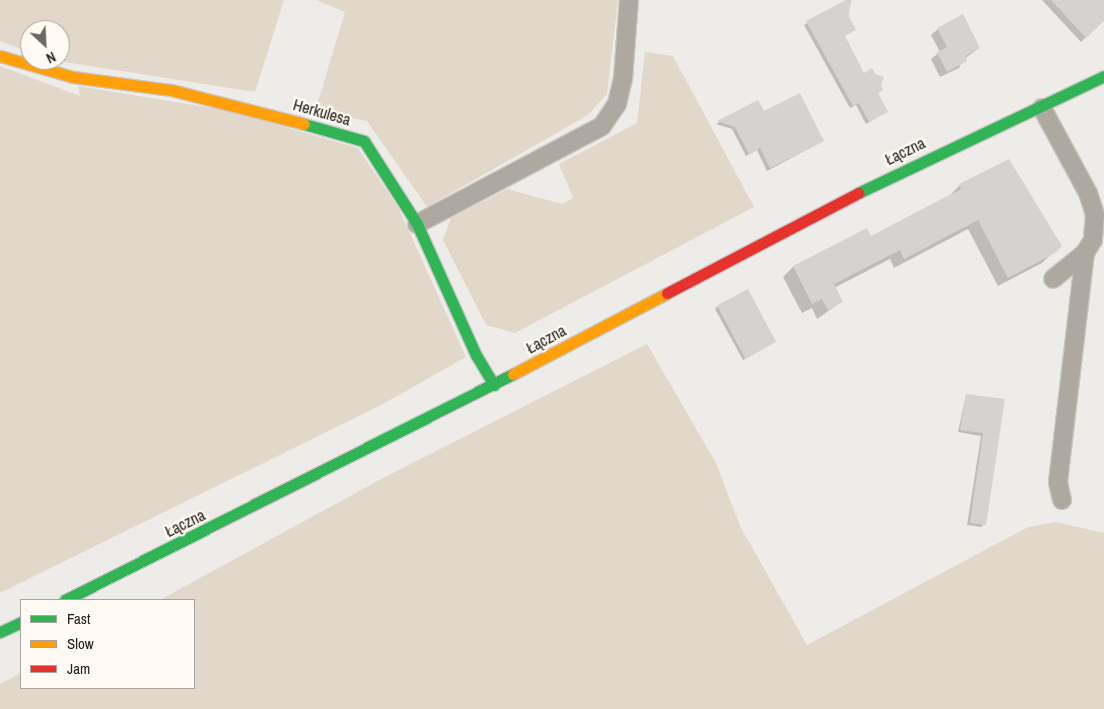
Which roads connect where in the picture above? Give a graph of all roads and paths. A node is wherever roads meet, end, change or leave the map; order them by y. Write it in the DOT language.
graph roads {
  1 [pos="629,0"];
  2 [pos="0,56"];
  3 [pos="1104,76"];
  4 [pos="1104,90"];
  5 [pos="1042,108"];
  6 [pos="417,224"];
  7 [pos="1085,254"];
  8 [pos="1053,279"];
  9 [pos="494,385"];
  10 [pos="1062,500"];
  11 [pos="67,599"];
  12 [pos="20,622"];
  13 [pos="0,632"];
  1 -- 6 [label="street"];
  2 -- 6 [label="street, Herkulesa"];
  3 -- 5 [label="street, Łączna"];
  4 -- 5 [label="street, Łączna"];
  5 -- 7 [label="street"];
  5 -- 9 [label="street, Łączna"];
  6 -- 9 [label="street, Herkulesa"];
  7 -- 8 [label="street"];
  7 -- 10 [label="street"];
  9 -- 11 [label="street, Łączna"];
  12 -- 13 [label="street"];
}
